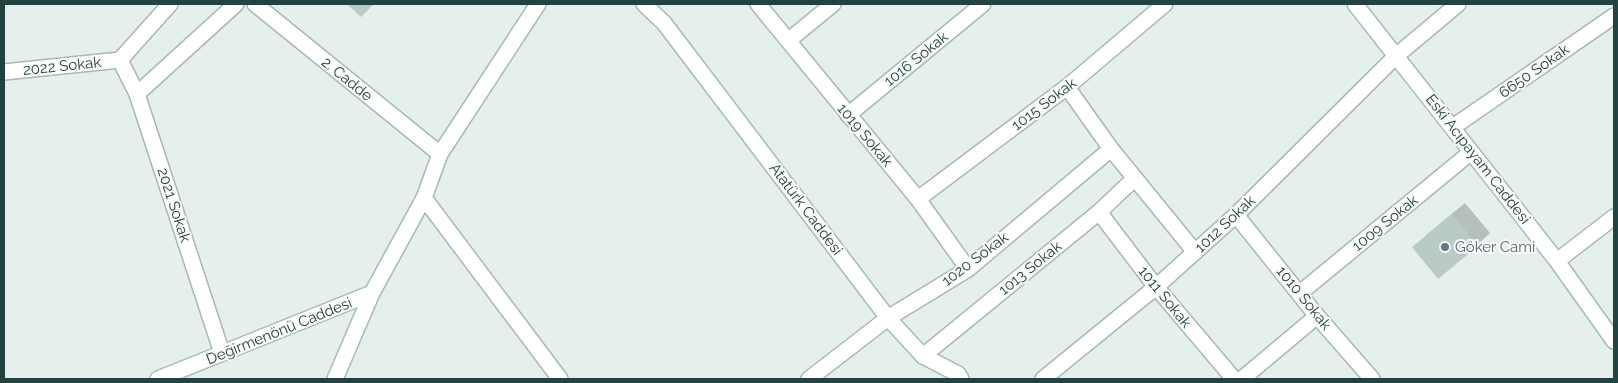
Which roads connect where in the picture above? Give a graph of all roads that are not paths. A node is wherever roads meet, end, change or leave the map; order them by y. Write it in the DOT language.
graph roads {
  1 [pos="170,4"];
  2 [pos="236,4"];
  3 [pos="255,4"];
  4 [pos="538,4"];
  5 [pos="644,4"];
  6 [pos="656,4"];
  7 [pos="758,4"];
  8 [pos="833,4"];
  9 [pos="983,4"];
  10 [pos="1165,4"];
  11 [pos="1356,4"];
  12 [pos="1458,4"];
  13 [pos="1614,16"];
  14 [pos="664,23"];
  15 [pos="789,40"];
  16 [pos="1396,56"];
  17 [pos="120,60"];
  18 [pos="4,72"];
  19 [pos="1067,88"];
  20 [pos="138,94"];
  21 [pos="848,115"];
  22 [pos="1453,127"];
  23 [pos="1111,149"];
  24 [pos="1470,153"];
  25 [pos="440,154"];
  26 [pos="1134,179"];
  27 [pos="424,198"];
  28 [pos="918,199"];
  29 [pos="1098,212"];
  30 [pos="1236,215"];
  31 [pos="1614,218"];
  32 [pos="1195,252"];
  33 [pos="1557,260"];
  34 [pos="968,268"];
  35 [pos="1156,287"];
  36 [pos="1300,293"];
  37 [pos="372,294"];
  38 [pos="1317,316"];
  39 [pos="888,318"];
  40 [pos="1613,338"];
  41 [pos="222,353"];
  42 [pos="924,356"];
  43 [pos="158,379"];
  44 [pos="335,379"];
  45 [pos="560,379"];
  46 [pos="809,379"];
  47 [pos="961,379"];
  48 [pos="1043,379"];
  49 [pos="1234,379"];
  50 [pos="1242,379"];
  51 [pos="1372,379"];
  1 -- 17 [label="street"];
  2 -- 20 [label="street"];
  3 -- 25 [label="street, 2. Cadde"];
  4 -- 25 [label="street"];
  5 -- 14 [label="street"];
  6 -- 14 [label="street"];
  7 -- 15 [label="street, 1019 Sokak"];
  8 -- 15 [label="street"];
  9 -- 21 [label="street, 1016 Sokak"];
  10 -- 19 [label="street, 1015 Sokak"];
  11 -- 16 [label="street, Eski Acıpayam Caddesi"];
  12 -- 16 [label="street, 1012 Sokak"];
  13 -- 22 [label="street, 6650 Sokak"];
  14 -- 39 [label="street, Atatürk Caddesi"];
  15 -- 21 [label="street, 1019 Sokak"];
  16 -- 22 [label="street, Eski Acıpayam Caddesi"];
  16 -- 30 [label="street, 1012 Sokak"];
  17 -- 18 [label="street, 2022 Sokak"];
  17 -- 20 [label="street, 2021 Sokak"];
  19 -- 23 [label="street"];
  19 -- 28 [label="street, 1015 Sokak"];
  20 -- 41 [label="street, 2021 Sokak"];
  21 -- 28 [label="street, 1019 Sokak"];
  22 -- 24 [label="street, Eski Acıpayam Caddesi"];
  23 -- 26 [label="street"];
  23 -- 34 [label="street, 1020 Sokak"];
  24 -- 33 [label="street, Eski Acıpayam Caddesi"];
  24 -- 36 [label="street, 1009 Sokak"];
  25 -- 27 [label="street"];
  26 -- 29 [label="street, 1013 Sokak"];
  26 -- 32 [label="street"];
  27 -- 37 [label="street"];
  27 -- 45 [label="street"];
  28 -- 34 [label="street, 1019 Sokak"];
  29 -- 35 [label="street, 1011 Sokak"];
  29 -- 42 [label="street, 1013 Sokak"];
  30 -- 32 [label="street, 1012 Sokak"];
  30 -- 36 [label="street, 1010 Sokak"];
  31 -- 33 [label="street"];
  32 -- 35 [label="street, 1012 Sokak"];
  33 -- 40 [label="street, Eski Acıpayam Caddesi"];
  34 -- 39 [label="street, 1020 Sokak"];
  35 -- 48 [label="street, 1012 Sokak"];
  35 -- 49 [label="street, 1011 Sokak"];
  36 -- 38 [label="street, 1010 Sokak"];
  37 -- 41 [label="street, Değirmenönü Caddesi"];
  37 -- 44 [label="street"];
  38 -- 50 [label="street"];
  38 -- 51 [label="street, 1010 Sokak"];
  39 -- 42 [label="street, Atatürk Caddesi"];
  39 -- 46 [label="street, 1020 Sokak"];
  41 -- 43 [label="street, Değirmenönü Caddesi"];
  42 -- 47 [label="street, Atatürk Caddesi"];
}
